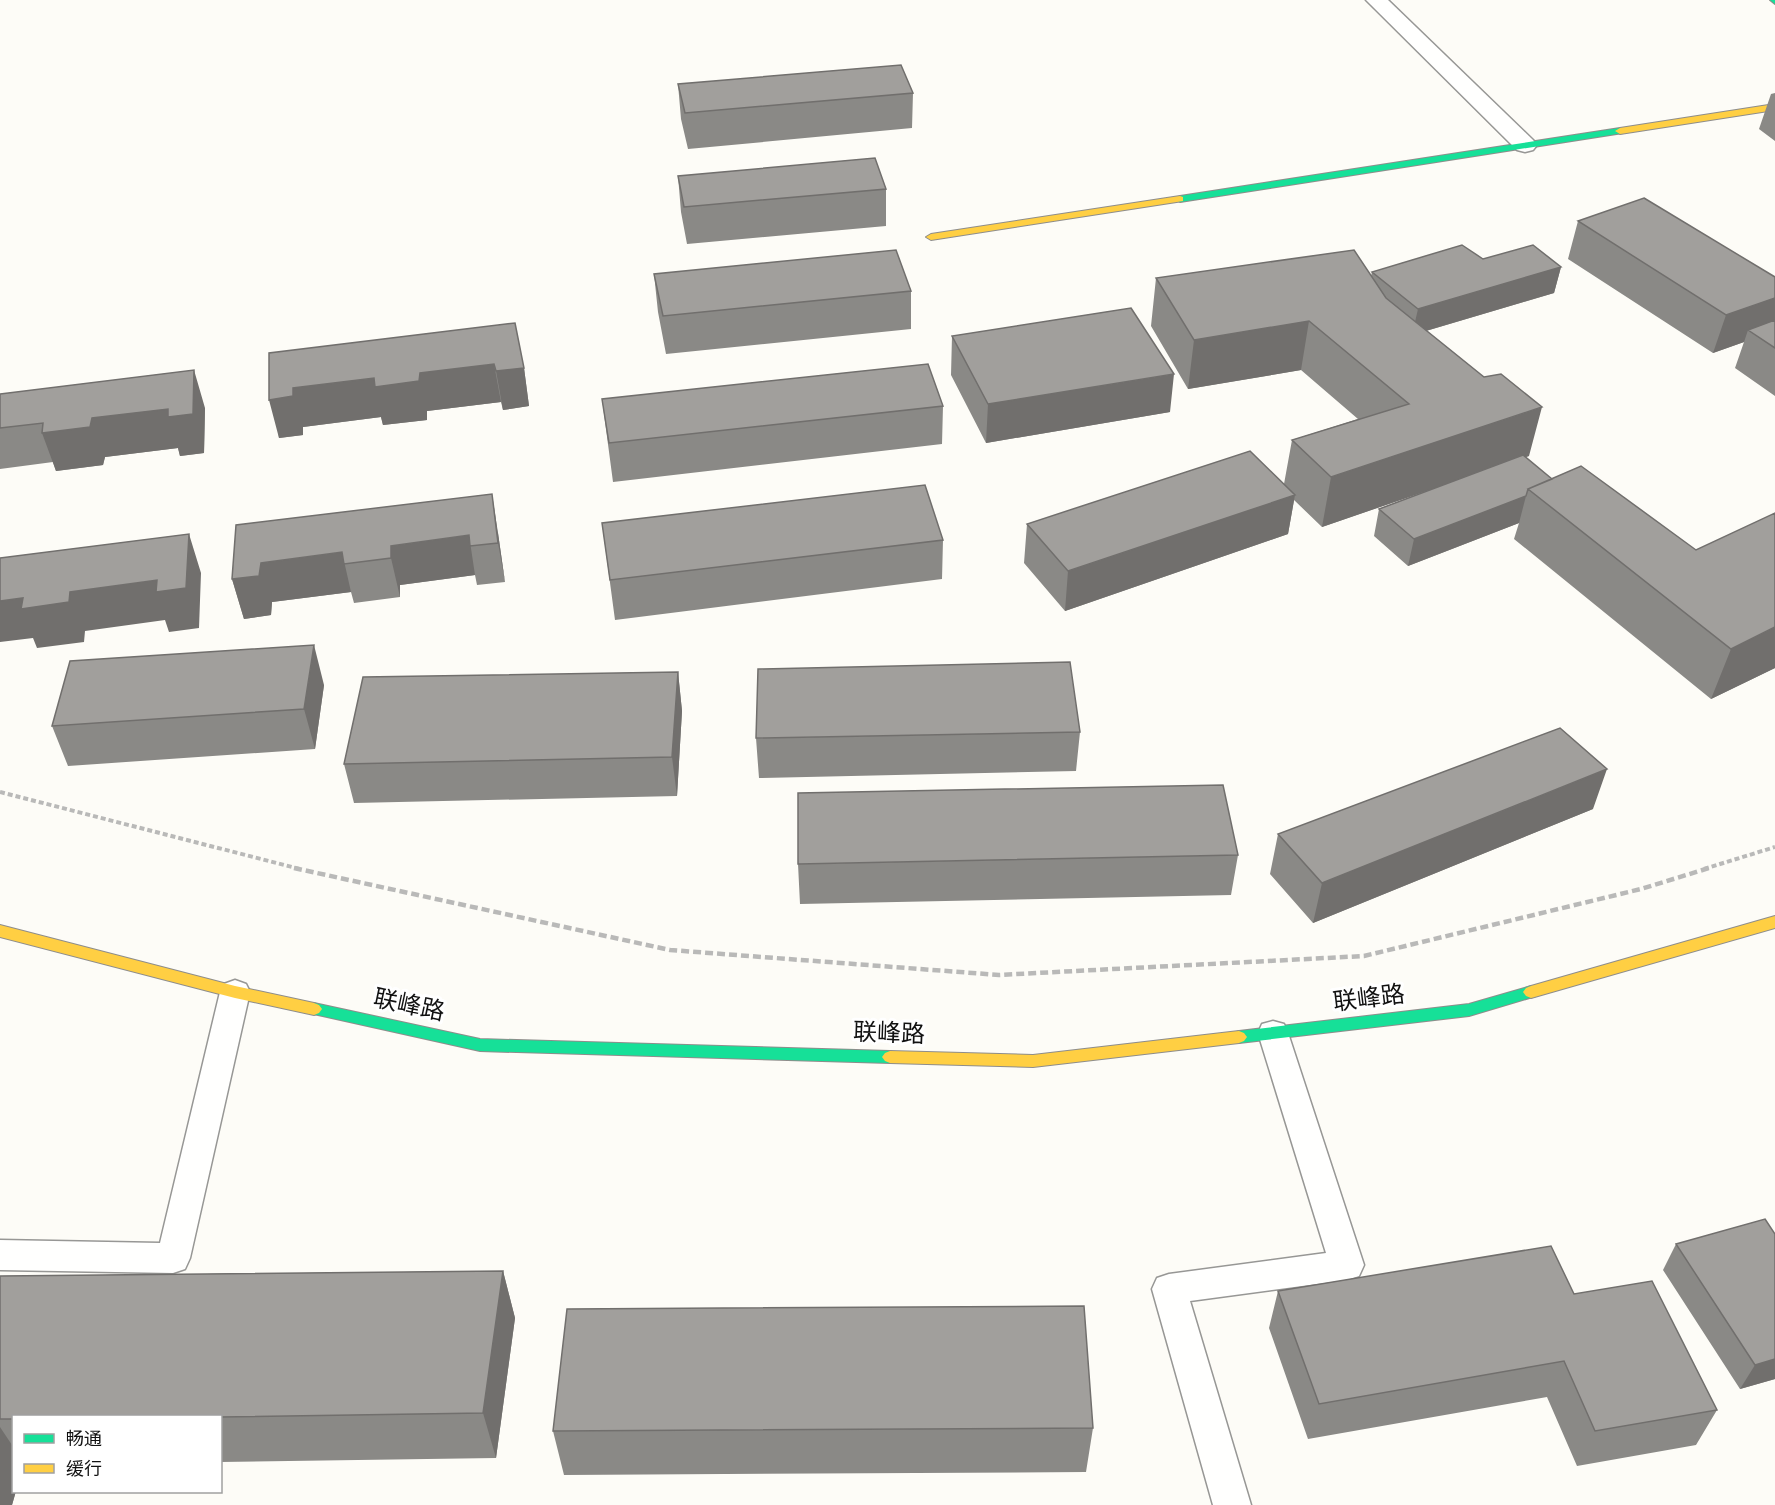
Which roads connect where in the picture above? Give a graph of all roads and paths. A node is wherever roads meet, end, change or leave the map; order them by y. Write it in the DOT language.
graph roads {
  1 [pos="1376,0"];
  2 [pos="1775,107"];
  3 [pos="1525,145"];
  4 [pos="931,237"];
  5 [pos="0,792"];
  6 [pos="1775,847"];
  7 [pos="1775,922"];
  8 [pos="0,931"];
  9 [pos="235,992"];
  10 [pos="1273,1033"];
  11 [pos="0,1255"];
  12 [pos="1232,1505"];
  1 -- 3 [label="street"];
  2 -- 3 [label="main road"];
  3 -- 4 [label="main road"];
  5 -- 6 [label="path"];
  7 -- 10 [label="main road, 联峰路"];
  8 -- 9 [label="main road, 联峰路"];
  9 -- 10 [label="main road, 联峰路"];
  9 -- 11 [label="lane"];
  10 -- 12 [label="lane"];
}
